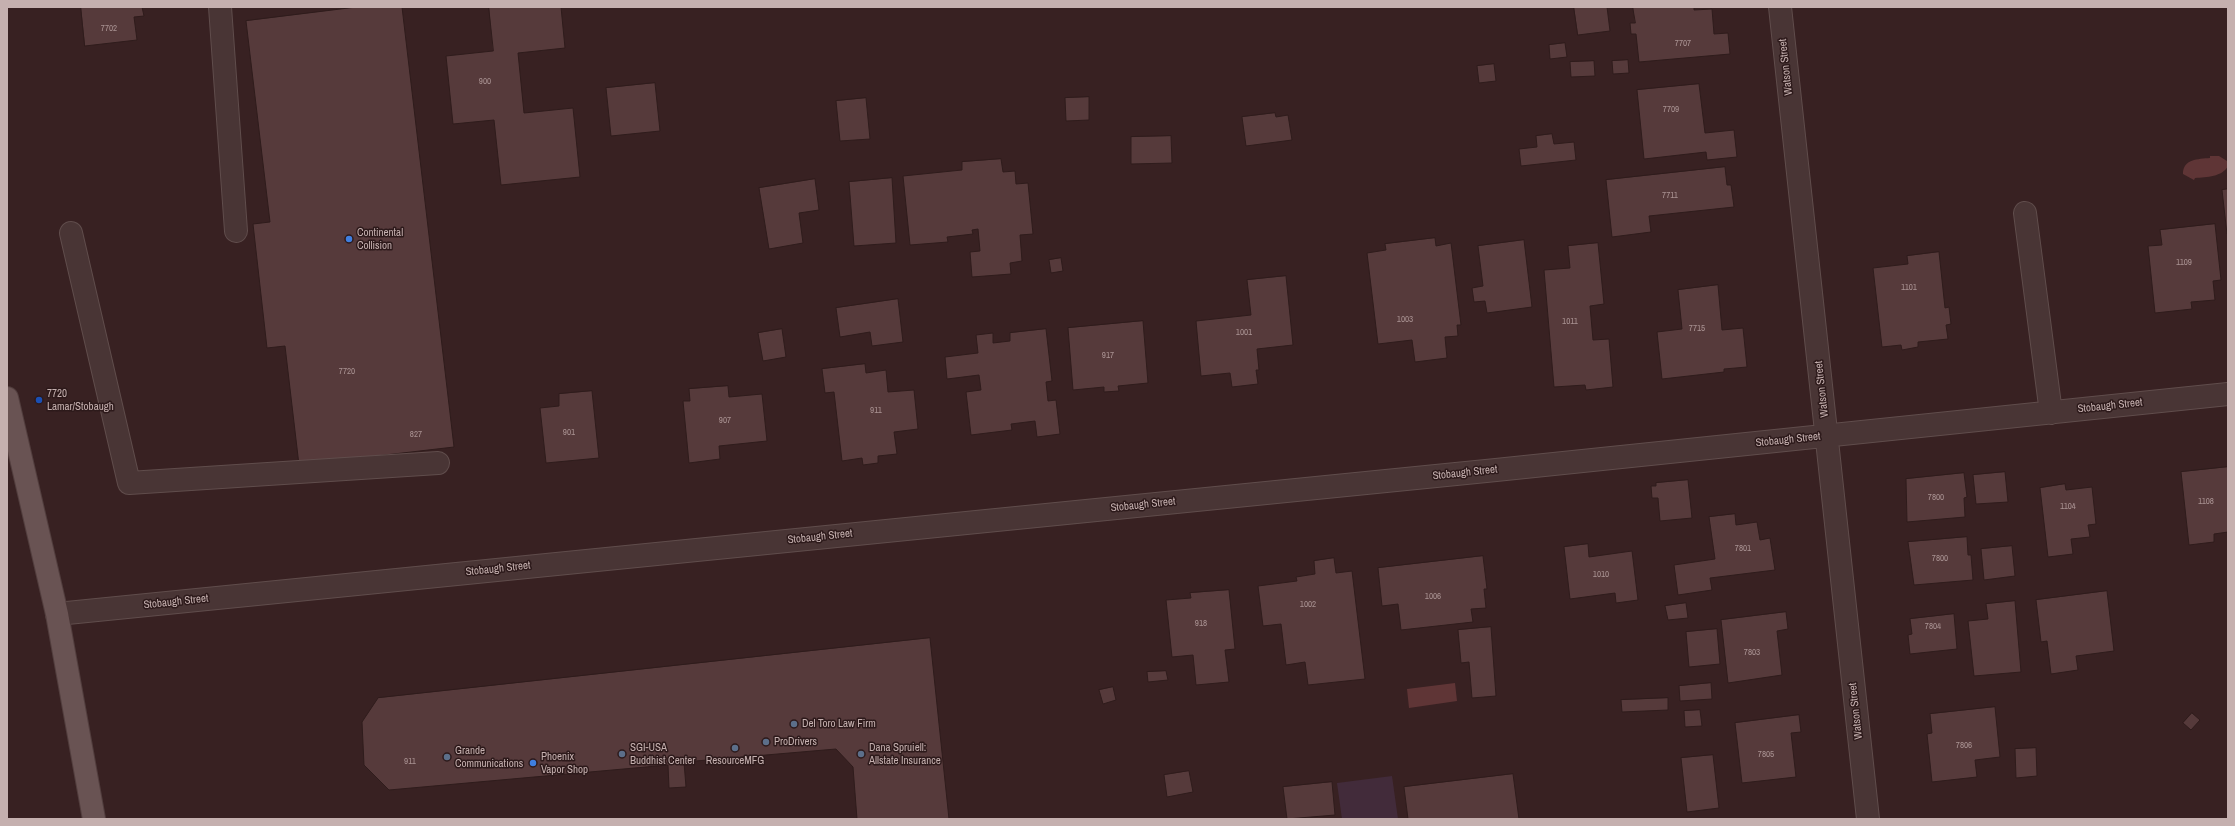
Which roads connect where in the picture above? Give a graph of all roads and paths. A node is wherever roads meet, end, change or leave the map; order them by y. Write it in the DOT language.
graph roads {
  1 [pos="220,7"];
  2 [pos="1780,7"];
  3 [pos="2025,213"];
  4 [pos="236,232"];
  5 [pos="71,233"];
  6 [pos="2228,394"];
  7 [pos="7,398"];
  8 [pos="2051,413"];
  9 [pos="1827,436"];
  10 [pos="438,462"];
  11 [pos="57,614"];
  12 [pos="94,819"];
  13 [pos="1868,819"];
  1 -- 4 [label="street"];
  2 -- 9 [label="street, Watson Street"];
  3 -- 8 [label="street"];
  5 -- 10 [label="street"];
  6 -- 8 [label="street, Stobaugh Street"];
  7 -- 11 [label="main road"];
  8 -- 9 [label="street, Stobaugh Street"];
  9 -- 11 [label="street, Stobaugh Street"];
  9 -- 13 [label="street, Watson Street"];
  11 -- 12 [label="main road"];
}
